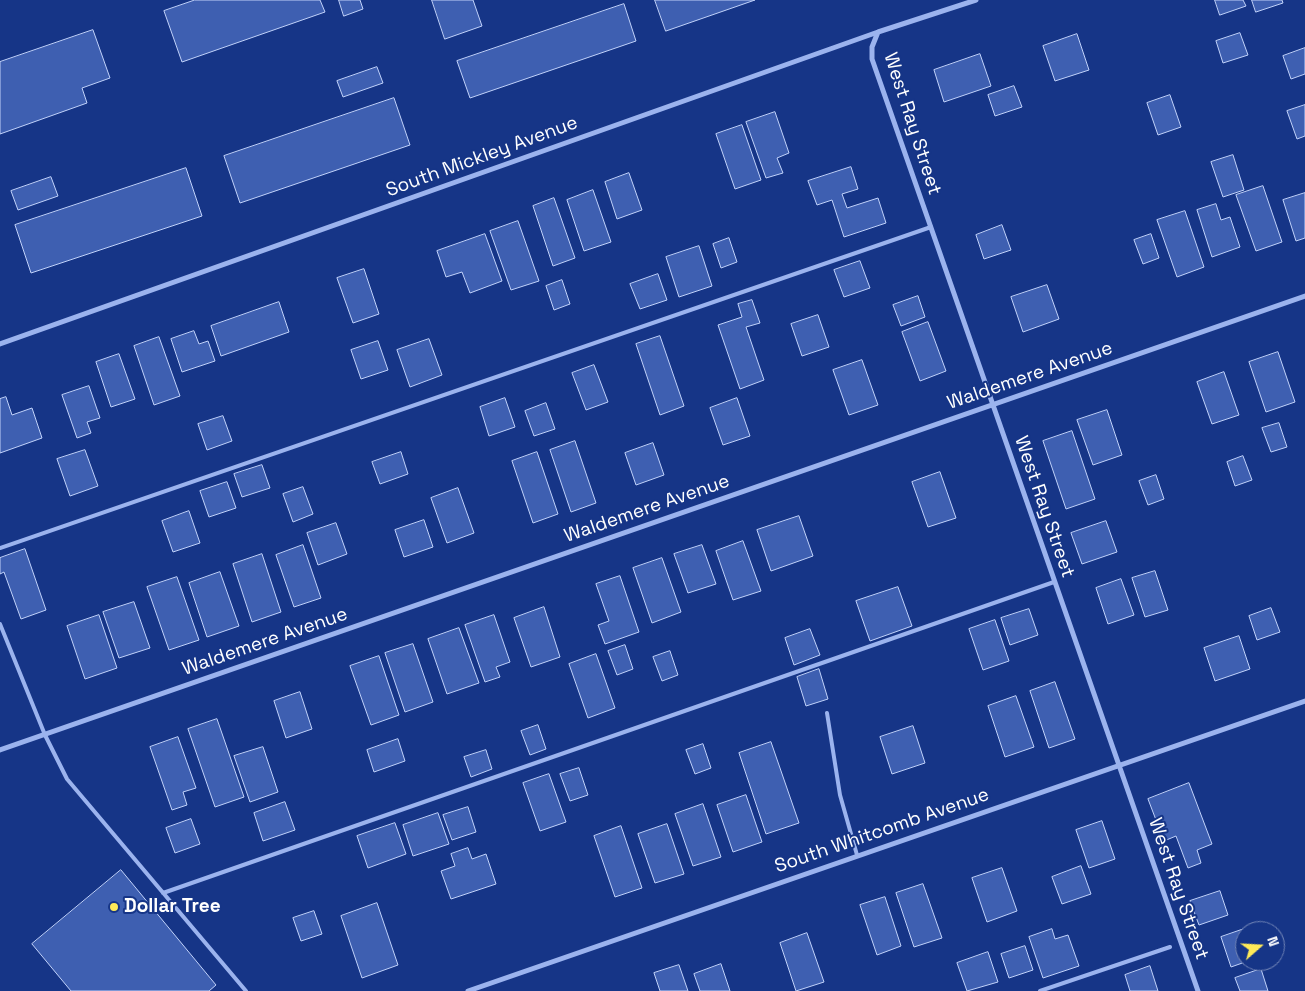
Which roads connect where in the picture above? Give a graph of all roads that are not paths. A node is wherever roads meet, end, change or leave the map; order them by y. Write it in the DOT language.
graph roads {
  1 [pos="976,0"];
  2 [pos="878,32"];
  3 [pos="931,227"];
  4 [pos="1305,296"];
  5 [pos="0,344"];
  6 [pos="992,405"];
  7 [pos="0,548"];
  8 [pos="1054,582"];
  9 [pos="0,624"];
  10 [pos="1305,701"];
  11 [pos="827,714"];
  12 [pos="45,735"];
  13 [pos="0,750"];
  14 [pos="1119,766"];
  15 [pos="857,856"];
  16 [pos="163,893"];
  17 [pos="1170,947"];
  18 [pos="246,991"];
  19 [pos="468,991"];
  20 [pos="1040,991"];
  21 [pos="1198,991"];
  1 -- 2 [label="street, South Mickley Avenue"];
  2 -- 3 [label="street, West Ray Street"];
  2 -- 5 [label="street, South Mickley Avenue"];
  3 -- 6 [label="street, West Ray Street"];
  3 -- 7 [label="lane"];
  4 -- 6 [label="street, Waldemere Avenue"];
  6 -- 8 [label="street, West Ray Street"];
  6 -- 12 [label="street, Waldemere Avenue"];
  8 -- 14 [label="street, West Ray Street"];
  8 -- 16 [label="lane"];
  9 -- 12 [label="lane"];
  10 -- 14 [label="street, South Whitcomb Avenue"];
  11 -- 15 [label="lane"];
  12 -- 13 [label="street, Waldemere Avenue"];
  12 -- 16 [label="lane"];
  14 -- 15 [label="street, South Whitcomb Avenue"];
  14 -- 21 [label="street, West Ray Street"];
  15 -- 19 [label="street, South Whitcomb Avenue"];
  16 -- 18 [label="lane"];
  17 -- 20 [label="lane"];
}
